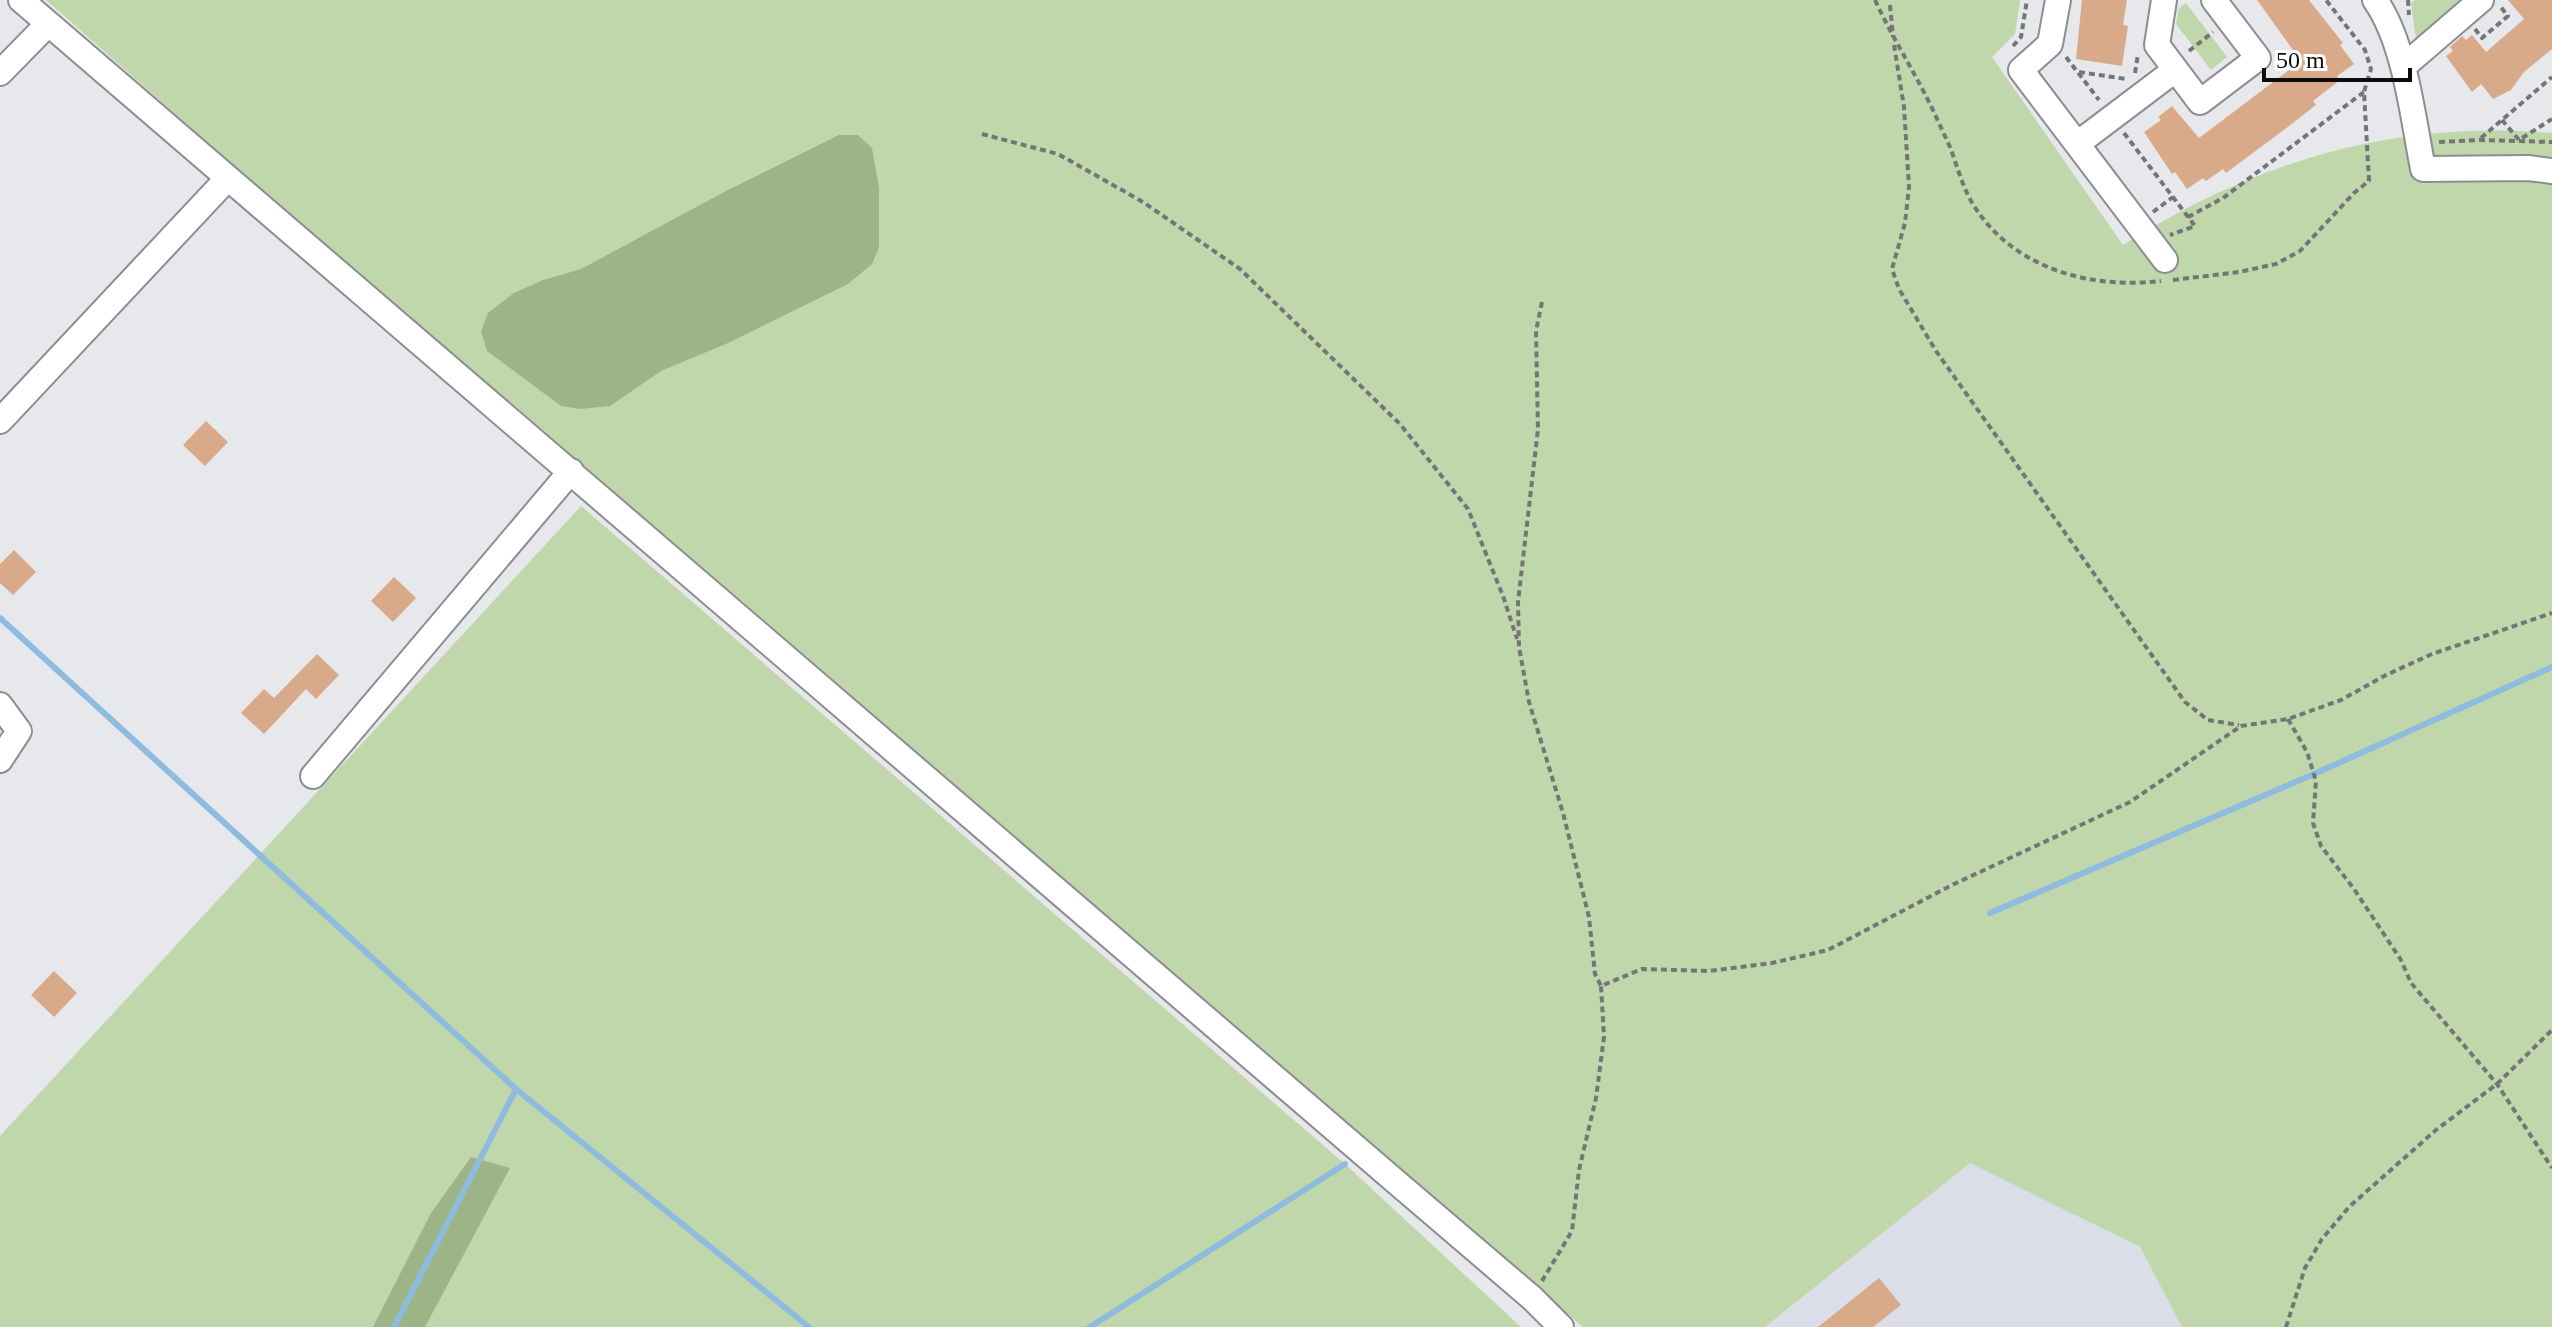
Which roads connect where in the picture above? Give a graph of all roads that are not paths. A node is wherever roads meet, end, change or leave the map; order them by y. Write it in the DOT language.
graph roads {
  1 [pos="21,0"];
  2 [pos="2058,0"];
  3 [pos="2164,0"];
  4 [pos="2214,0"];
  5 [pos="2481,0"];
  6 [pos="2384,3"];
  7 [pos="48,24"];
  8 [pos="2173,67"];
  9 [pos="2403,67"];
  10 [pos="0,73"];
  11 [pos="2077,144"];
  12 [pos="2552,171"];
  13 [pos="228,178"];
  14 [pos="2165,260"];
  15 [pos="0,421"];
  16 [pos="571,471"];
  17 [pos="0,705"];
  18 [pos="0,760"];
  19 [pos="313,776"];
  20 [pos="1561,1327"];
  1 -- 7 [label="street"];
  2 -- 11 [label="street"];
  3 -- 8 [label="street"];
  4 -- 8 [label="street"];
  5 -- 9 [label="street"];
  6 -- 9 [label="street"];
  7 -- 10 [label="street"];
  7 -- 13 [label="street"];
  8 -- 11 [label="street"];
  9 -- 12 [label="street"];
  11 -- 14 [label="street"];
  13 -- 15 [label="street"];
  13 -- 16 [label="street"];
  16 -- 19 [label="street"];
  16 -- 20 [label="street"];
  17 -- 18 [label="street"];
}
